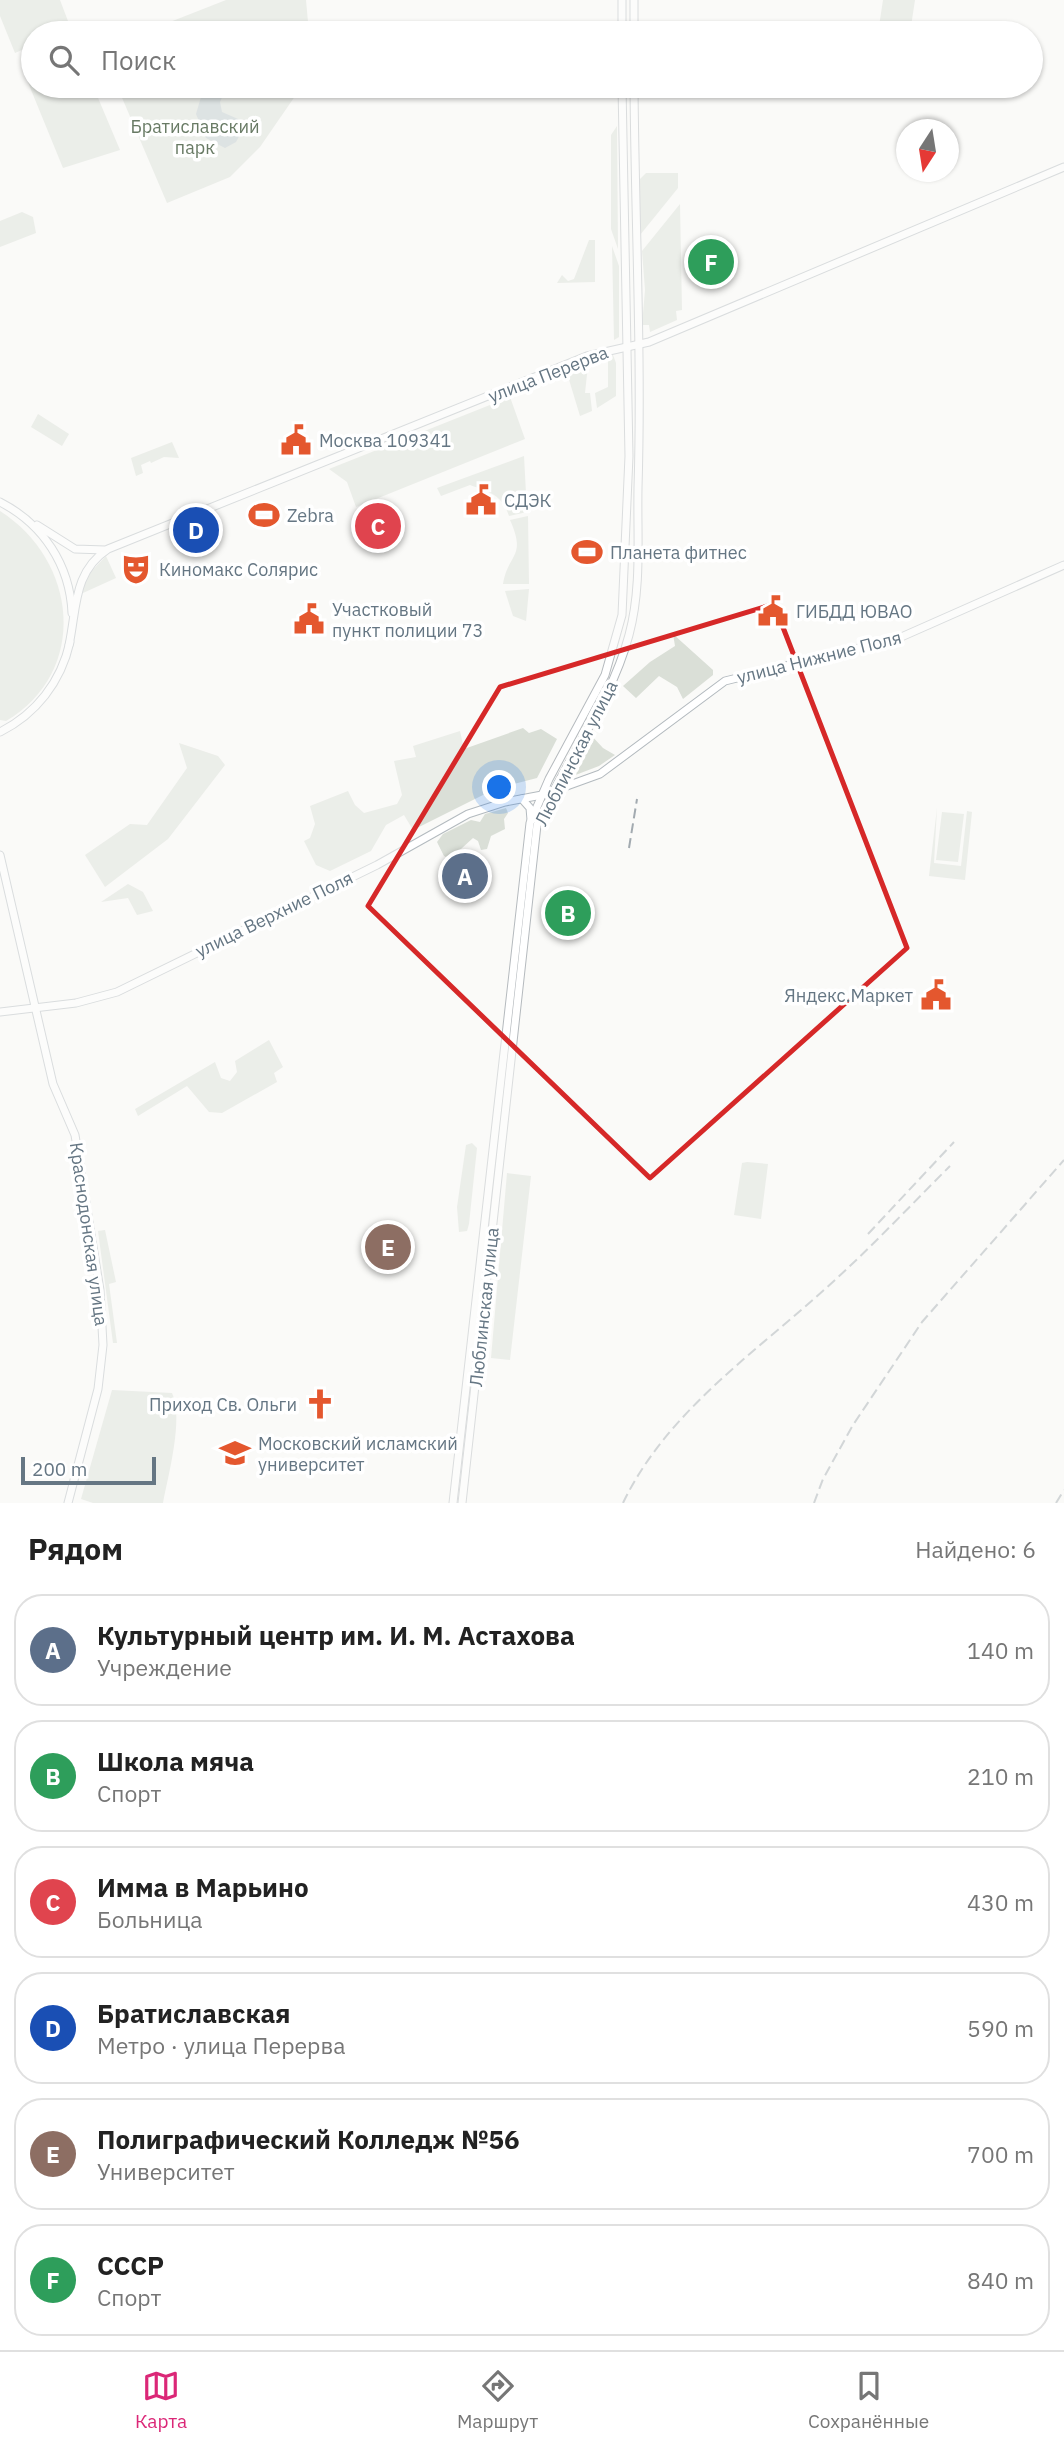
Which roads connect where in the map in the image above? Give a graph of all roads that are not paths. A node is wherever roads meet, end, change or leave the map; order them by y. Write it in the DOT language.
graph roads {
  1 [pos="622,0"];
  2 [pos="634,0"];
  3 [pos="622,21"];
  4 [pos="634,21"];
  5 [pos="622,98"];
  6 [pos="634,98"];
  7 [pos="1064,167"];
  8 [pos="638,344"];
  9 [pos="627,346"];
  10 [pos="0,502"];
  11 [pos="27,520"];
  12 [pos="108,549"];
  13 [pos="1064,565"];
  14 [pos="69,645"];
  15 [pos="0,732"];
  16 [pos="552,792"];
  17 [pos="542,795"];
  18 [pos="521,799"];
  19 [pos="531,820"];
  20 [pos="0,855"];
  21 [pos="37,1009"];
  22 [pos="0,1012"];
  23 [pos="68,1503"];
  24 [pos="453,1503"];
  25 [pos="462,1503"];
  1 -- 3 [label="main road"];
  2 -- 4 [label="main road"];
  5 -- 9 [label="main road, Люблинская улица"];
  6 -- 8 [label="main road, Люблинская улица"];
  7 -- 8 [label="main road, улица Перерва"];
  8 -- 9 [label="main road, улица Перерва"];
  8 -- 16 [label="main road, Люблинская улица"];
  9 -- 12 [label="main road, улица Перерва"];
  9 -- 17 [label="main road, Люблинская улица"];
  10 -- 11 [label="main road"];
  11 -- 12 [label="main road, улица Перерва"];
  11 -- 14 [label="main road"];
  12 -- 14 [label="main road, улица Перерва"];
  13 -- 16 [label="main road, улица Нижние Поля"];
  14 -- 15 [label="main road"];
  16 -- 17 [label="main road, улица Нижние Поля"];
  16 -- 25 [label="main road, Люблинская улица"];
  17 -- 18 [label="main road, улица Верхние Поля"];
  17 -- 19 [label="main road, Люблинская улица"];
  18 -- 19 [label="main road"];
  18 -- 21 [label="main road, улица Верхние Поля"];
  19 -- 24 [label="main road, Люблинская улица"];
  20 -- 21 [label="main road, Краснодонская улица"];
  21 -- 22 [label="main road, улица Верхние Поля"];
  21 -- 23 [label="main road, Краснодонская улица"];
}
